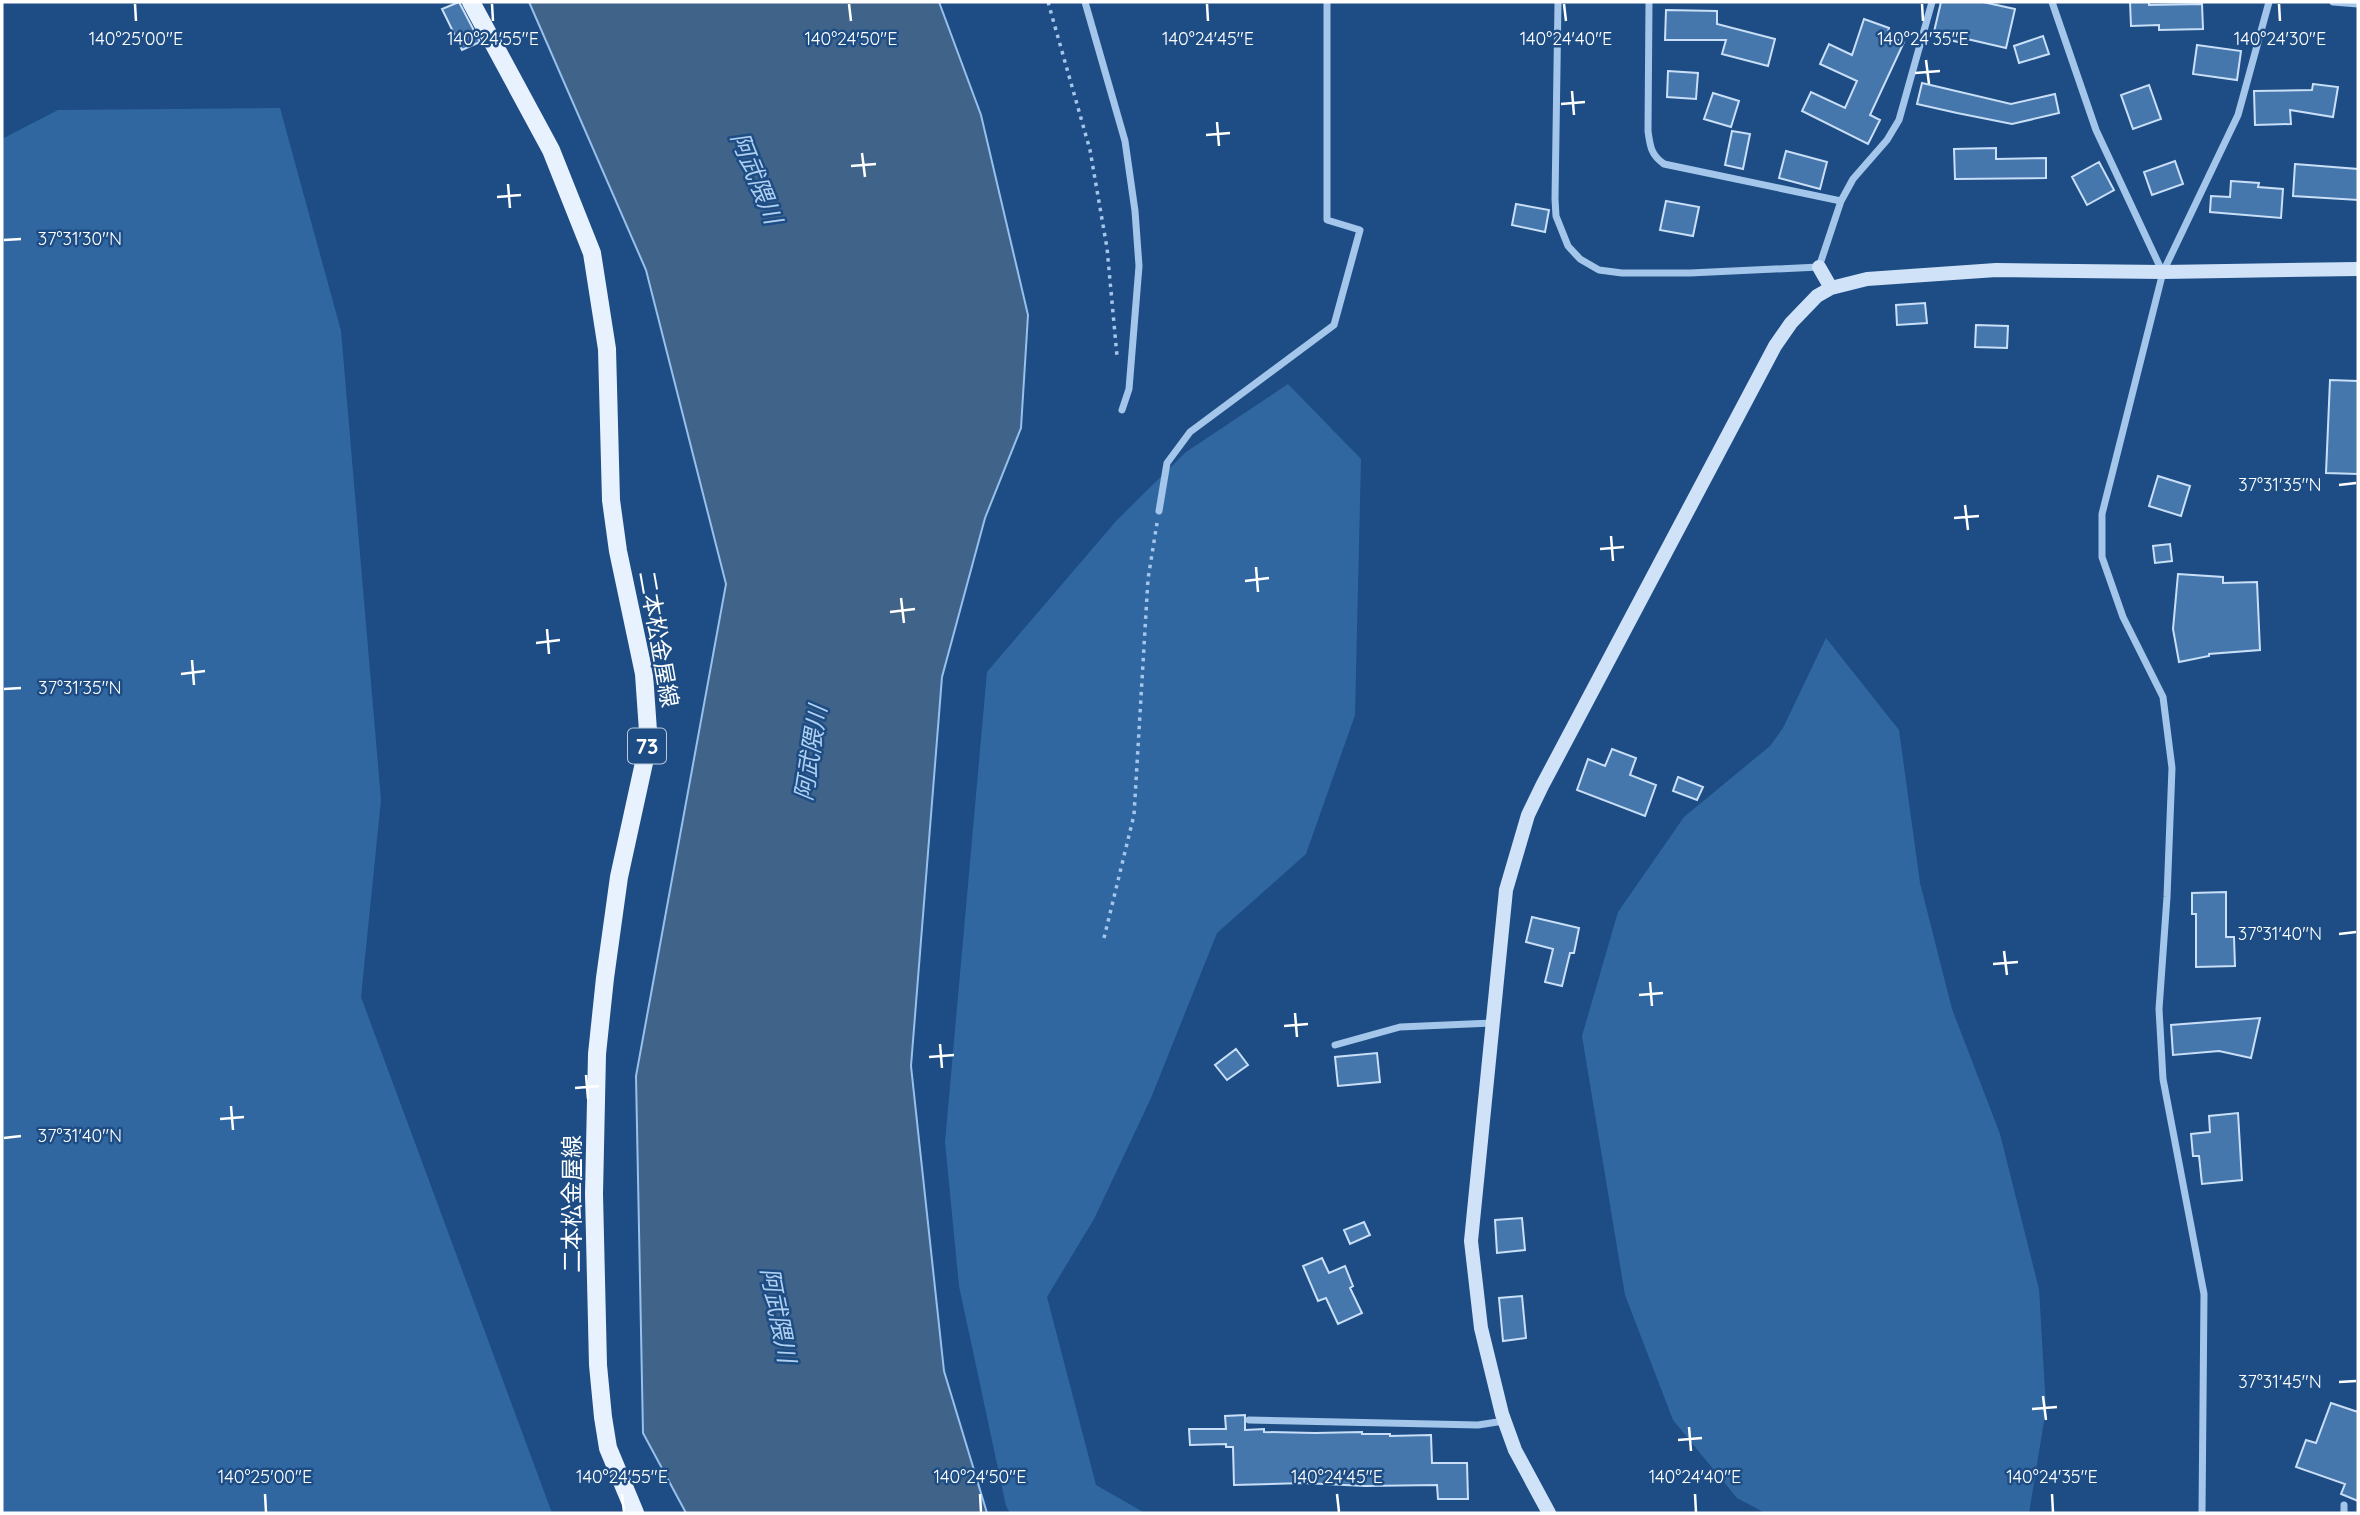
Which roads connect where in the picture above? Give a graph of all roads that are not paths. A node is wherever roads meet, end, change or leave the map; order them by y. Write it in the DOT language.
graph roads {
  1 [pos="471,2"];
  2 [pos="1085,2"];
  3 [pos="1326,2"];
  4 [pos="1558,2"];
  5 [pos="1650,2"];
  6 [pos="1931,2"];
  7 [pos="2052,2"];
  8 [pos="2269,2"];
  9 [pos="2333,2"];
  10 [pos="2358,4"];
  11 [pos="1841,201"];
  12 [pos="1819,267"];
  13 [pos="2358,269"];
  14 [pos="2162,272"];
  15 [pos="1831,288"];
  16 [pos="1122,410"];
  17 [pos="1159,511"];
  18 [pos="1492,1023"];
  19 [pos="1335,1045"];
  20 [pos="1249,1420"];
  21 [pos="1504,1420"];
  22 [pos="635,1513"];
  23 [pos="1549,1513"];
  24 [pos="2202,1513"];
  1 -- 22 [label="main road, 二本松金屋線 / 73"];
  2 -- 16 [label="street"];
  3 -- 17 [label="street"];
  4 -- 12 [label="street"];
  5 -- 11 [label="street"];
  6 -- 11 [label="street"];
  7 -- 14 [label="street"];
  8 -- 14 [label="street"];
  9 -- 10 [label="street"];
  11 -- 12 [label="street"];
  12 -- 15 [label="street"];
  13 -- 14 [label="street"];
  14 -- 15 [label="street"];
  14 -- 24 [label="street"];
  15 -- 18 [label="street"];
  18 -- 19 [label="street"];
  18 -- 21 [label="street"];
  20 -- 21 [label="street"];
  21 -- 23 [label="street"];
}
